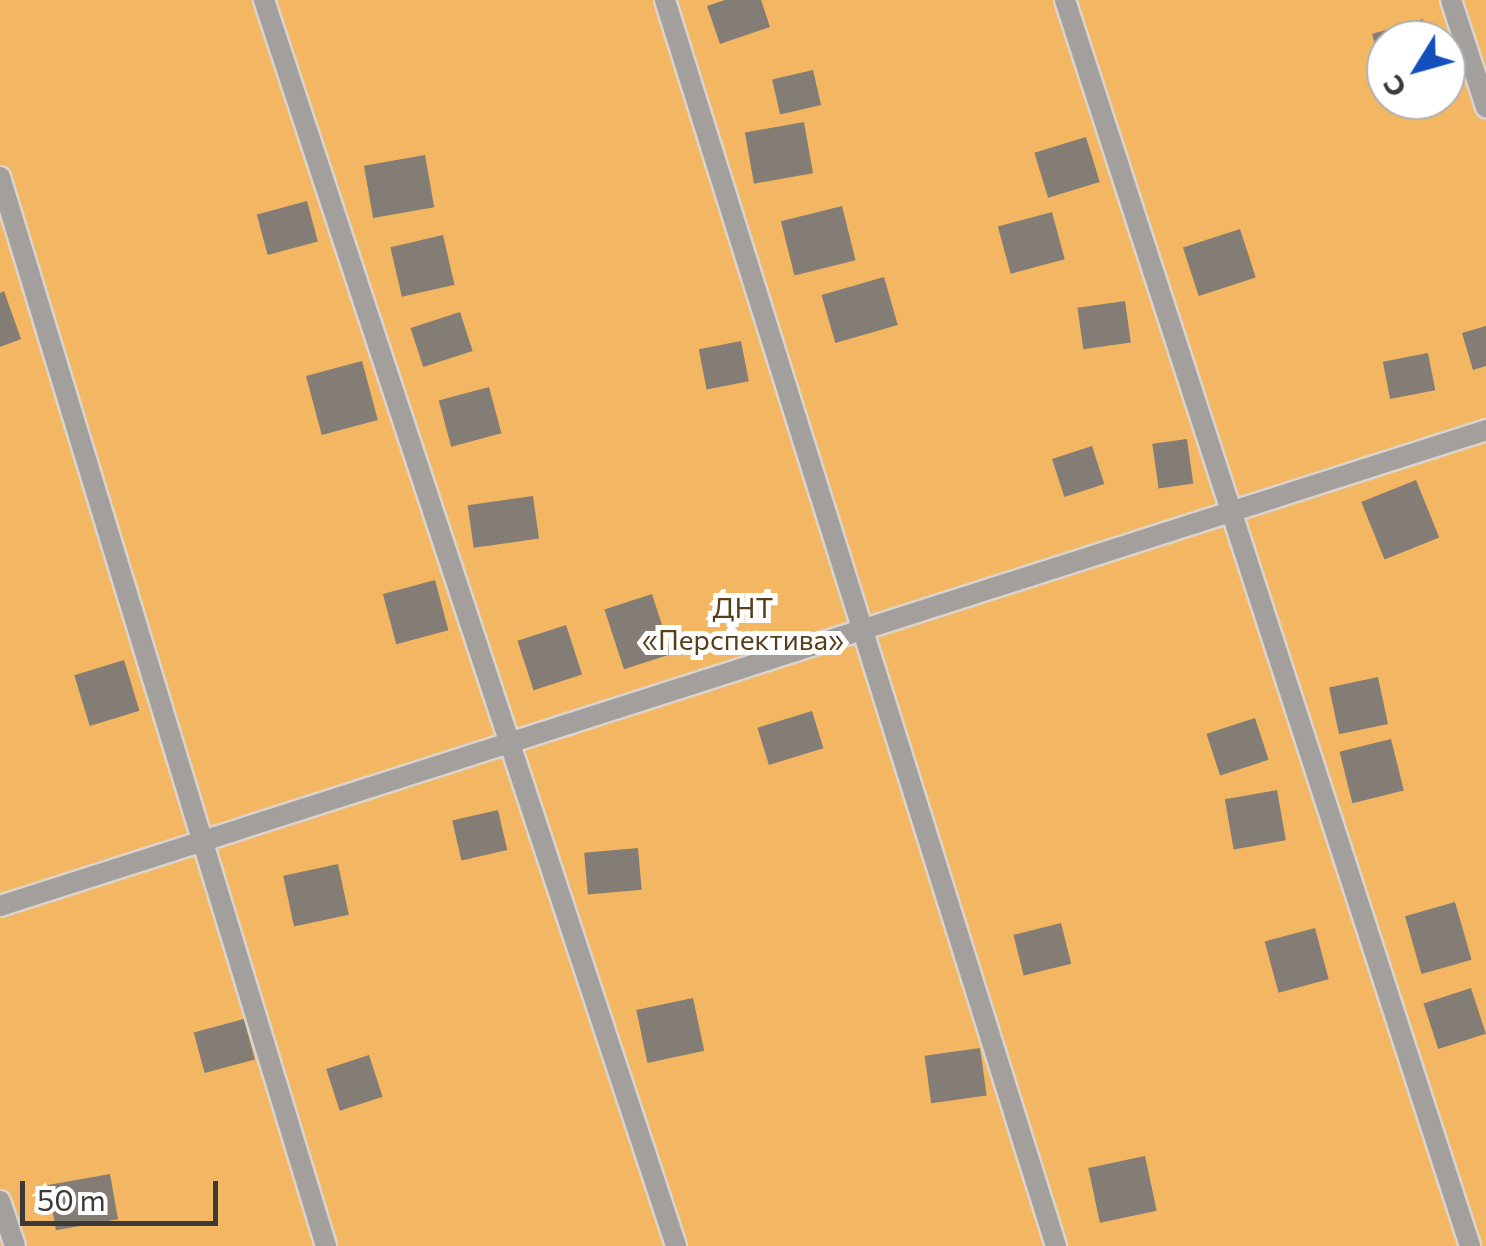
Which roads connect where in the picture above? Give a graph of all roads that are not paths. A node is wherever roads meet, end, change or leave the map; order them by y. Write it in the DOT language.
graph roads {
  1 [pos="264,0"];
  2 [pos="665,0"];
  3 [pos="1064,0"];
  4 [pos="1451,0"];
  5 [pos="1486,107"];
  6 [pos="0,177"];
  7 [pos="1486,430"];
  8 [pos="1224,513"];
  9 [pos="869,625"];
  10 [pos="509,740"];
  11 [pos="206,839"];
  12 [pos="0,906"];
  13 [pos="0,1201"];
  14 [pos="1456,1220"];
  15 [pos="15,1246"];
  16 [pos="326,1246"];
  17 [pos="676,1246"];
  18 [pos="1056,1246"];
  19 [pos="1453,1246"];
  20 [pos="1470,1246"];
  1 -- 10 [label="street"];
  2 -- 9 [label="street"];
  3 -- 8 [label="street"];
  4 -- 5 [label="street"];
  6 -- 11 [label="street"];
  7 -- 8 [label="street"];
  8 -- 9 [label="street"];
  8 -- 14 [label="street"];
  9 -- 10 [label="street"];
  9 -- 18 [label="street"];
  10 -- 11 [label="street"];
  10 -- 17 [label="street"];
  11 -- 12 [label="street"];
  11 -- 16 [label="street"];
  13 -- 15 [label="street"];
  14 -- 19 [label="street"];
  14 -- 20 [label="street"];
}
